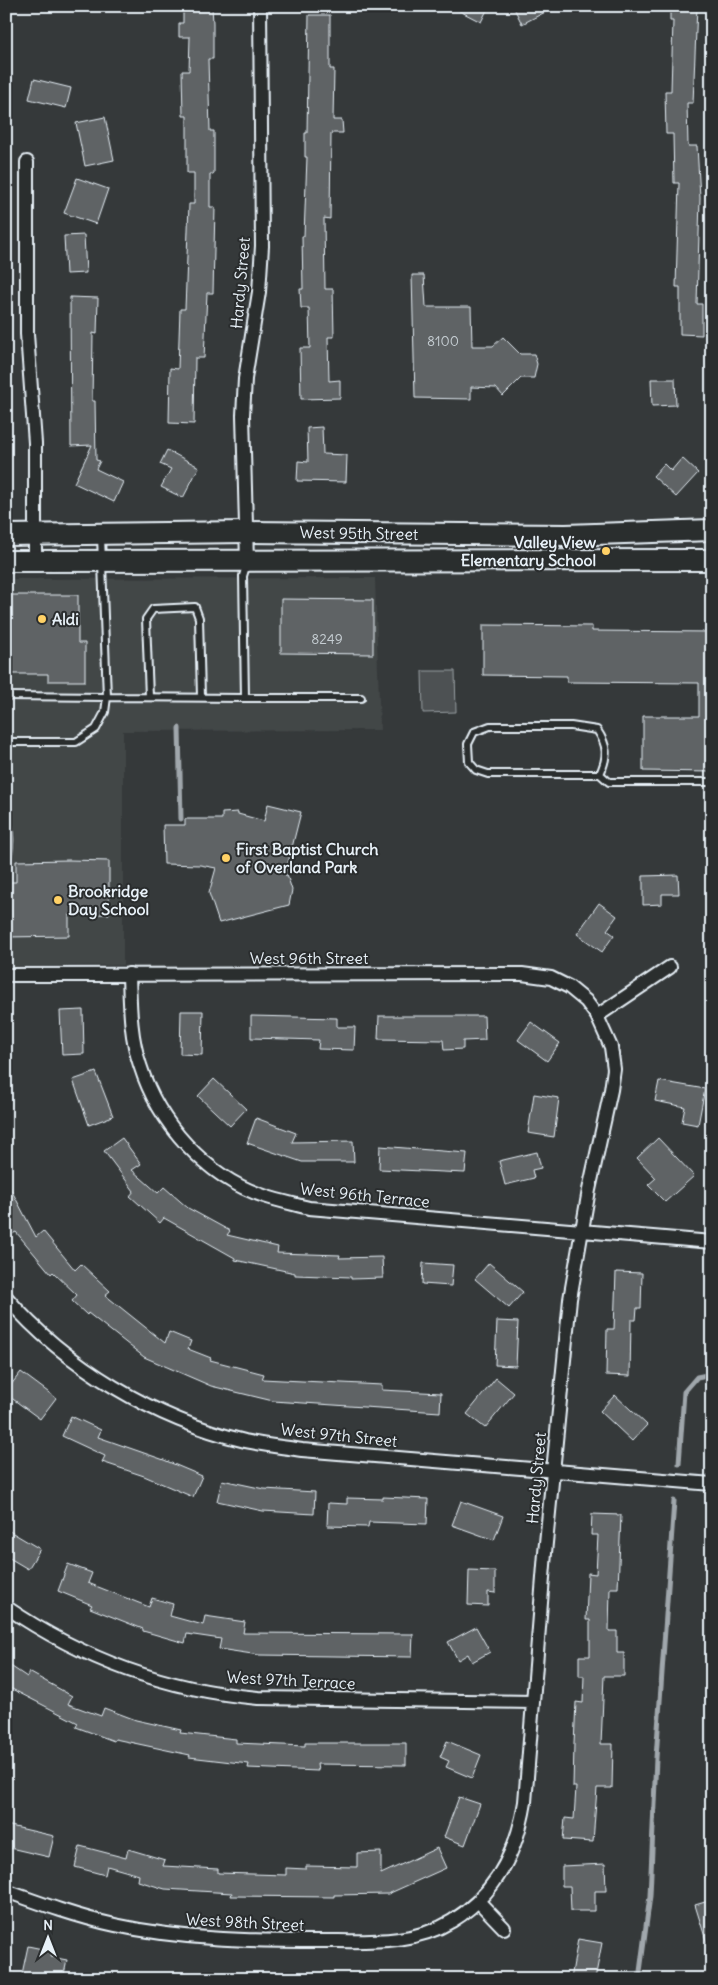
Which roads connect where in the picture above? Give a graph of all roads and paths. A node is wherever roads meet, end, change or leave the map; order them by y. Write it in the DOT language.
graph roads {
  1 [pos="260,6"];
  2 [pos="26,162"];
  3 [pos="712,530"];
  4 [pos="246,532"];
  5 [pos="101,534"];
  6 [pos="6,535"];
  7 [pos="35,535"];
  8 [pos="712,560"];
  9 [pos="6,561"];
  10 [pos="35,562"];
  11 [pos="103,562"];
  12 [pos="247,562"];
  13 [pos="6,696"];
  14 [pos="107,697"];
  15 [pos="149,697"];
  16 [pos="201,697"];
  17 [pos="245,698"];
  18 [pos="361,698"];
  19 [pos="6,742"];
  20 [pos="600,774"];
  21 [pos="712,782"];
  22 [pos="6,809"];
  23 [pos="6,860"];
  24 [pos="670,967"];
  25 [pos="129,974"];
  26 [pos="6,975"];
  27 [pos="597,1016"];
  28 [pos="582,1230"];
  29 [pos="712,1242"];
  30 [pos="6,1297"];
  31 [pos="553,1471"];
  32 [pos="712,1484"];
  33 [pos="6,1607"];
  34 [pos="533,1702"];
  35 [pos="7,1892"];
  36 [pos="478,1900"];
  37 [pos="504,1928"];
  1 -- 4 [label="street, Hardy Street"];
  2 -- 7 [label="street"];
  3 -- 4 [label="main road, West 95th Street"];
  4 -- 5 [label="main road, West 95th Street"];
  4 -- 12 [label="street, Hardy Street"];
  5 -- 7 [label="main road, West 95th Street"];
  5 -- 11 [label="lane"];
  6 -- 7 [label="main road, West 95th Street"];
  7 -- 10 [label="street"];
  8 -- 12 [label="main road, West 95th Street"];
  9 -- 10 [label="main road, West 95th Street"];
  10 -- 11 [label="main road, West 95th Street"];
  11 -- 12 [label="main road, West 95th Street"];
  11 -- 14 [label="lane"];
  12 -- 17 [label="lane"];
  13 -- 14 [label="lane"];
  14 -- 15 [label="lane"];
  14 -- 19 [label="lane"];
  15 -- 16 [label="lane"];
  15 -- 16 [label="lane"];
  16 -- 17 [label="lane"];
  17 -- 18 [label="lane"];
  20 -- 20 [label="lane"];
  20 -- 21 [label="lane"];
  22 -- 23 [label="lane"];
  24 -- 27 [label="street"];
  25 -- 26 [label="street, West 96th Street"];
  25 -- 27 [label="street, West 96th Street"];
  25 -- 28 [label="street, West 96th Terrace"];
  27 -- 28 [label="street, Hardy Street"];
  28 -- 29 [label="street, West 96th Terrace"];
  28 -- 31 [label="street, Hardy Street"];
  30 -- 31 [label="street, West 97th Street"];
  31 -- 32 [label="street, West 97th Street"];
  31 -- 34 [label="street, Hardy Street"];
  33 -- 34 [label="street, West 97th Terrace"];
  34 -- 36 [label="street, Hardy Street"];
  35 -- 36 [label="street, West 98th Street"];
  36 -- 37 [label="street"];
}
